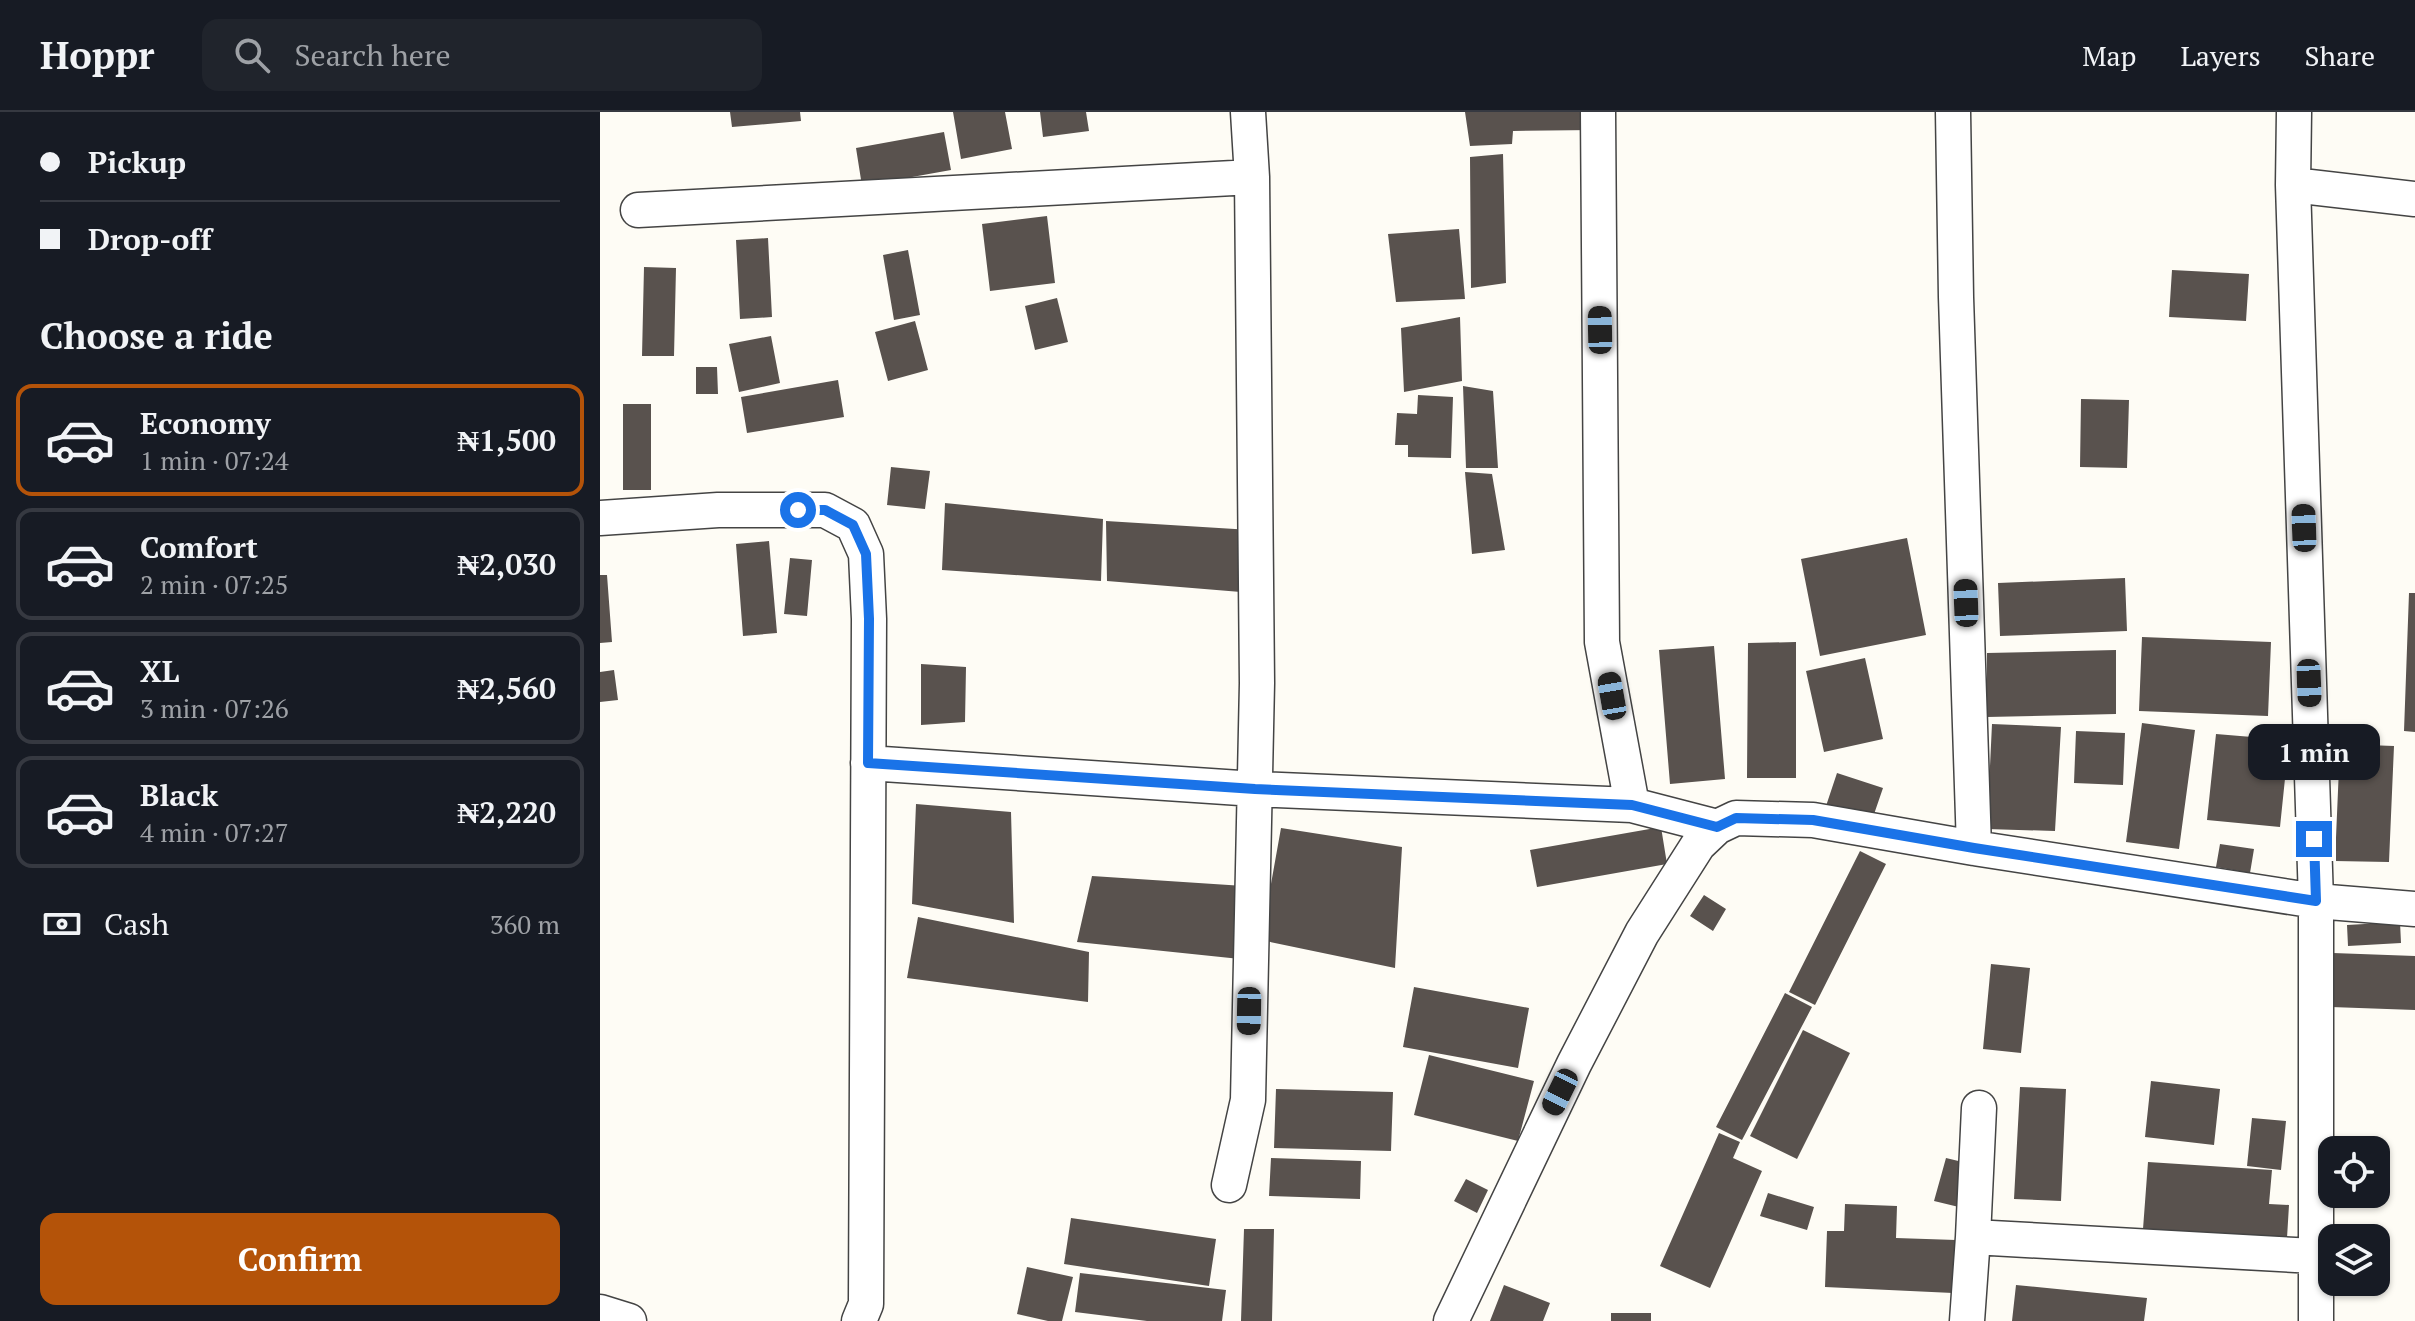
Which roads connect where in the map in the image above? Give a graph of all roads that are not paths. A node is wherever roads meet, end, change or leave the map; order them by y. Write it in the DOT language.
graph roads {
  1 [pos="1248,112"];
  2 [pos="1598,112"];
  3 [pos="1953,112"];
  4 [pos="2294,112"];
  5 [pos="1252,177"];
  6 [pos="2293,185"];
  7 [pos="2415,199"];
  8 [pos="638,210"];
  9 [pos="600,518"];
  10 [pos="868,763"];
  11 [pos="1255,789"];
  12 [pos="1632,805"];
  13 [pos="1717,827"];
  14 [pos="1974,848"];
  15 [pos="2316,901"];
  16 [pos="2415,909"];
  17 [pos="1979,1108"];
  18 [pos="1229,1185"];
  19 [pos="1973,1237"];
  20 [pos="2314,1256"];
  21 [pos="600,1312"];
  22 [pos="629,1321"];
  23 [pos="859,1321"];
  24 [pos="1451,1321"];
  25 [pos="1967,1321"];
  26 [pos="2316,1321"];
  1 -- 5 [label="street"];
  2 -- 12 [label="street"];
  3 -- 14 [label="street"];
  4 -- 6 [label="street"];
  5 -- 8 [label="street"];
  5 -- 11 [label="street"];
  6 -- 7 [label="street"];
  6 -- 15 [label="street"];
  9 -- 10 [label="street"];
  10 -- 11 [label="street"];
  10 -- 23 [label="street"];
  11 -- 12 [label="street"];
  11 -- 18 [label="street"];
  12 -- 13 [label="street"];
  13 -- 14 [label="street"];
  13 -- 24 [label="street"];
  14 -- 15 [label="street"];
  15 -- 16 [label="street"];
  15 -- 20 [label="street"];
  17 -- 19 [label="street"];
  19 -- 20 [label="street"];
  19 -- 25 [label="street"];
  20 -- 26 [label="street"];
  21 -- 22 [label="street"];
}
